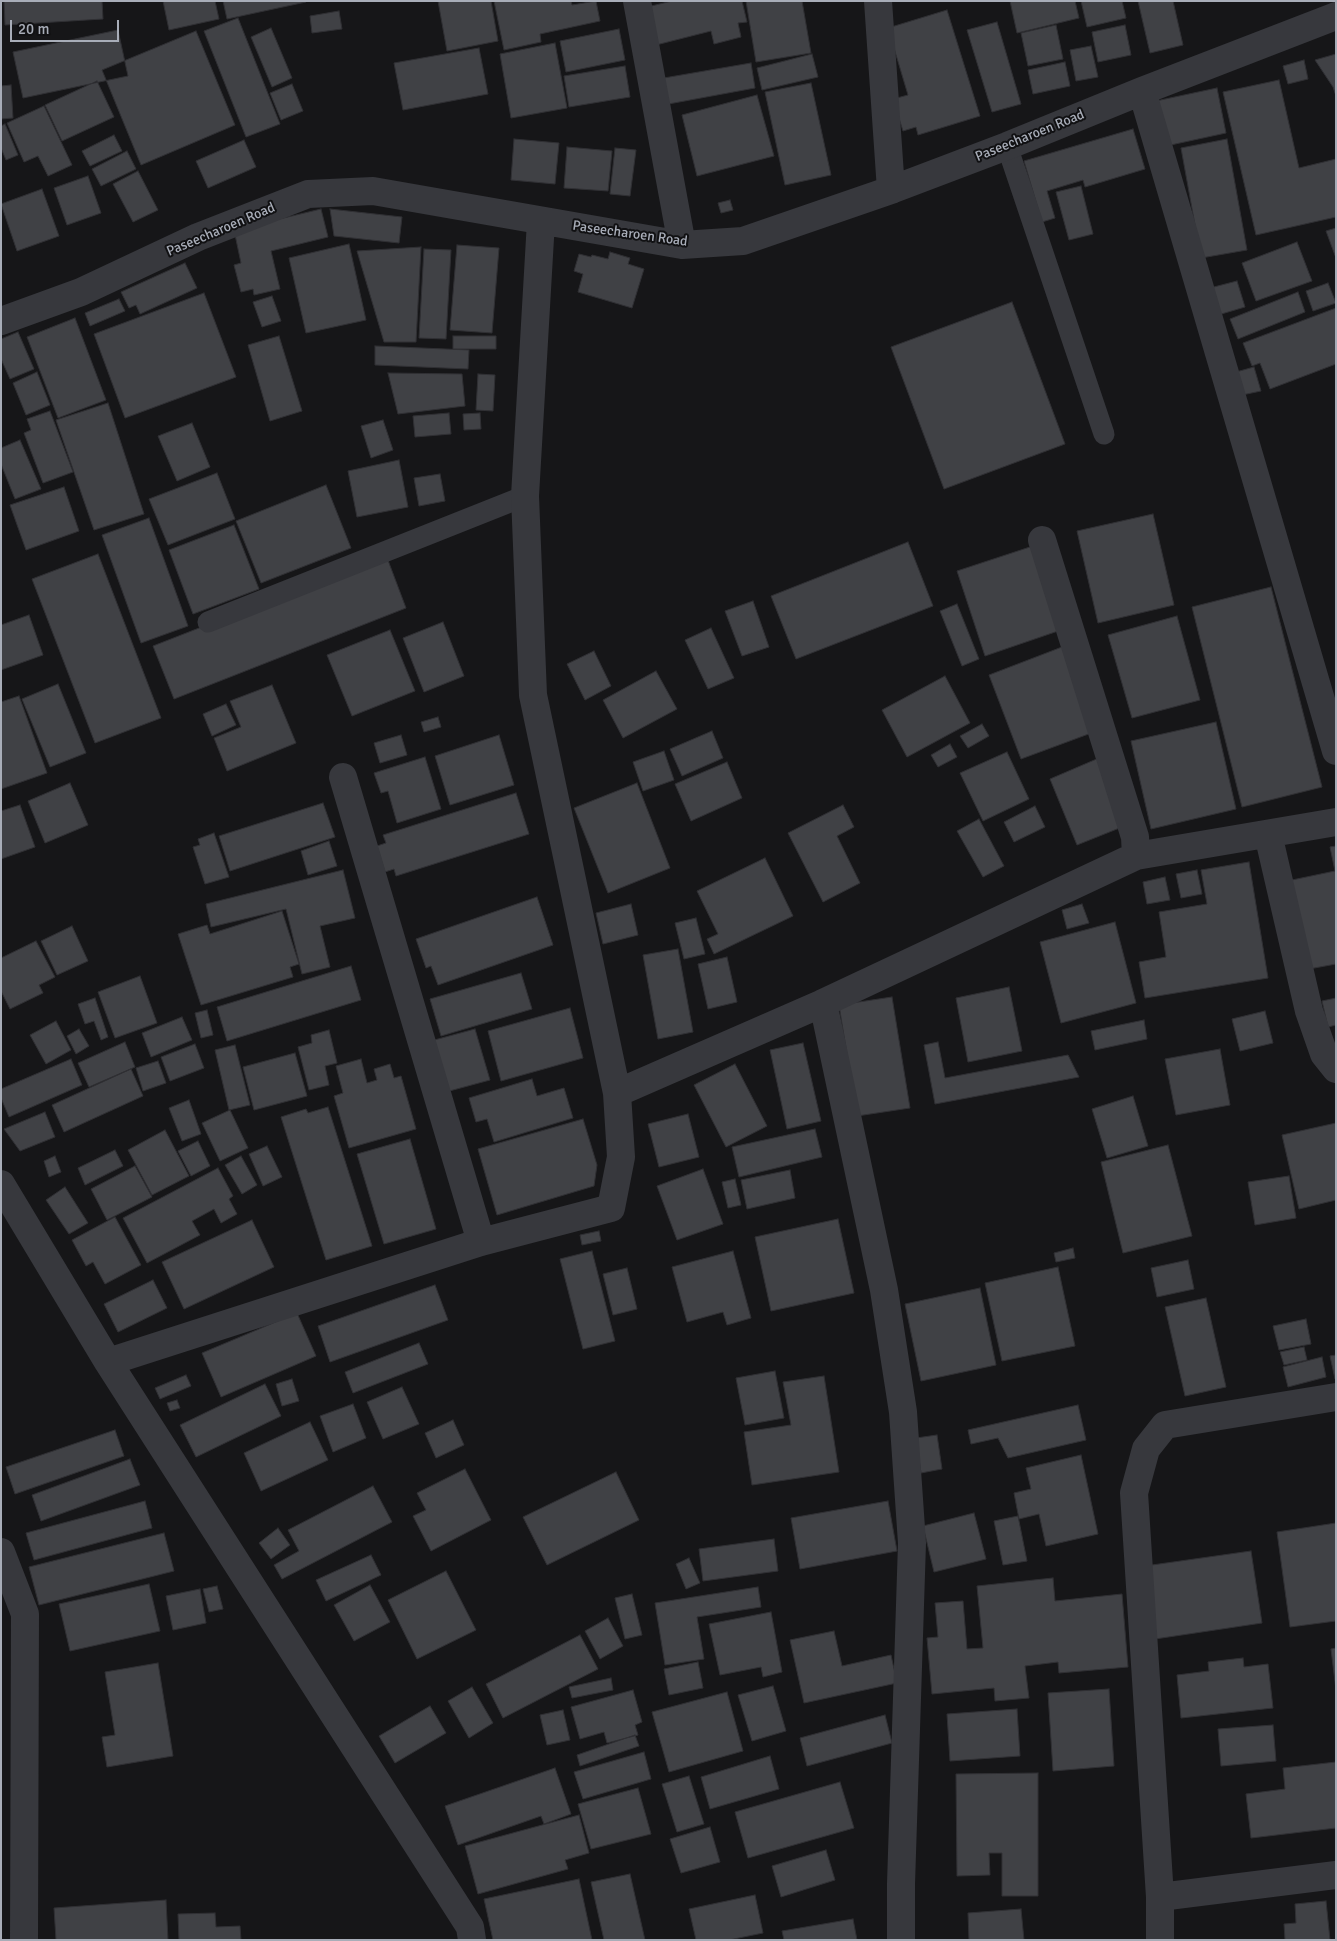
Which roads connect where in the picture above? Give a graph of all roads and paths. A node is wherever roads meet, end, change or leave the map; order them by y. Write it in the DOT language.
graph roads {
  1 [pos="637,1"];
  2 [pos="878,1"];
  3 [pos="1336,16"];
  4 [pos="1142,91"];
  5 [pos="1007,146"];
  6 [pos="891,190"];
  7 [pos="541,220"];
  8 [pos="682,244"];
  9 [pos="1,321"];
  10 [pos="1104,434"];
  11 [pos="525,496"];
  12 [pos="1042,540"];
  13 [pos="208,622"];
  14 [pos="1336,751"];
  15 [pos="342,777"];
  16 [pos="1336,822"];
  17 [pos="1268,834"];
  18 [pos="1136,856"];
  19 [pos="823,1003"];
  20 [pos="1336,1069"];
  21 [pos="616,1093"];
  22 [pos="1,1184"];
  23 [pos="481,1242"];
  24 [pos="108,1362"];
  25 [pos="1336,1397"];
  26 [pos="1,1552"];
  27 [pos="1336,1875"];
  28 [pos="1160,1898"];
  29 [pos="24,1940"];
  30 [pos="472,1940"];
  31 [pos="901,1940"];
  32 [pos="1160,1940"];
  1 -- 8 [label="street"];
  2 -- 6 [label="street"];
  3 -- 4 [label="street, Paseecharoen Road"];
  4 -- 5 [label="street, Paseecharoen Road"];
  4 -- 14 [label="street"];
  5 -- 6 [label="street, Paseecharoen Road"];
  5 -- 10 [label="lane"];
  6 -- 8 [label="street, Paseecharoen Road"];
  7 -- 8 [label="street, Paseecharoen Road"];
  7 -- 9 [label="street, Paseecharoen Road"];
  7 -- 11 [label="street"];
  11 -- 13 [label="lane"];
  11 -- 21 [label="street"];
  12 -- 18 [label="street"];
  15 -- 23 [label="street"];
  16 -- 17 [label="street"];
  17 -- 18 [label="street"];
  17 -- 20 [label="street"];
  18 -- 19 [label="street"];
  19 -- 21 [label="street"];
  19 -- 31 [label="street"];
  21 -- 23 [label="street"];
  22 -- 24 [label="street"];
  23 -- 24 [label="street"];
  24 -- 30 [label="street"];
  25 -- 28 [label="street"];
  26 -- 29 [label="street"];
  27 -- 28 [label="street"];
  28 -- 32 [label="street"];
}
